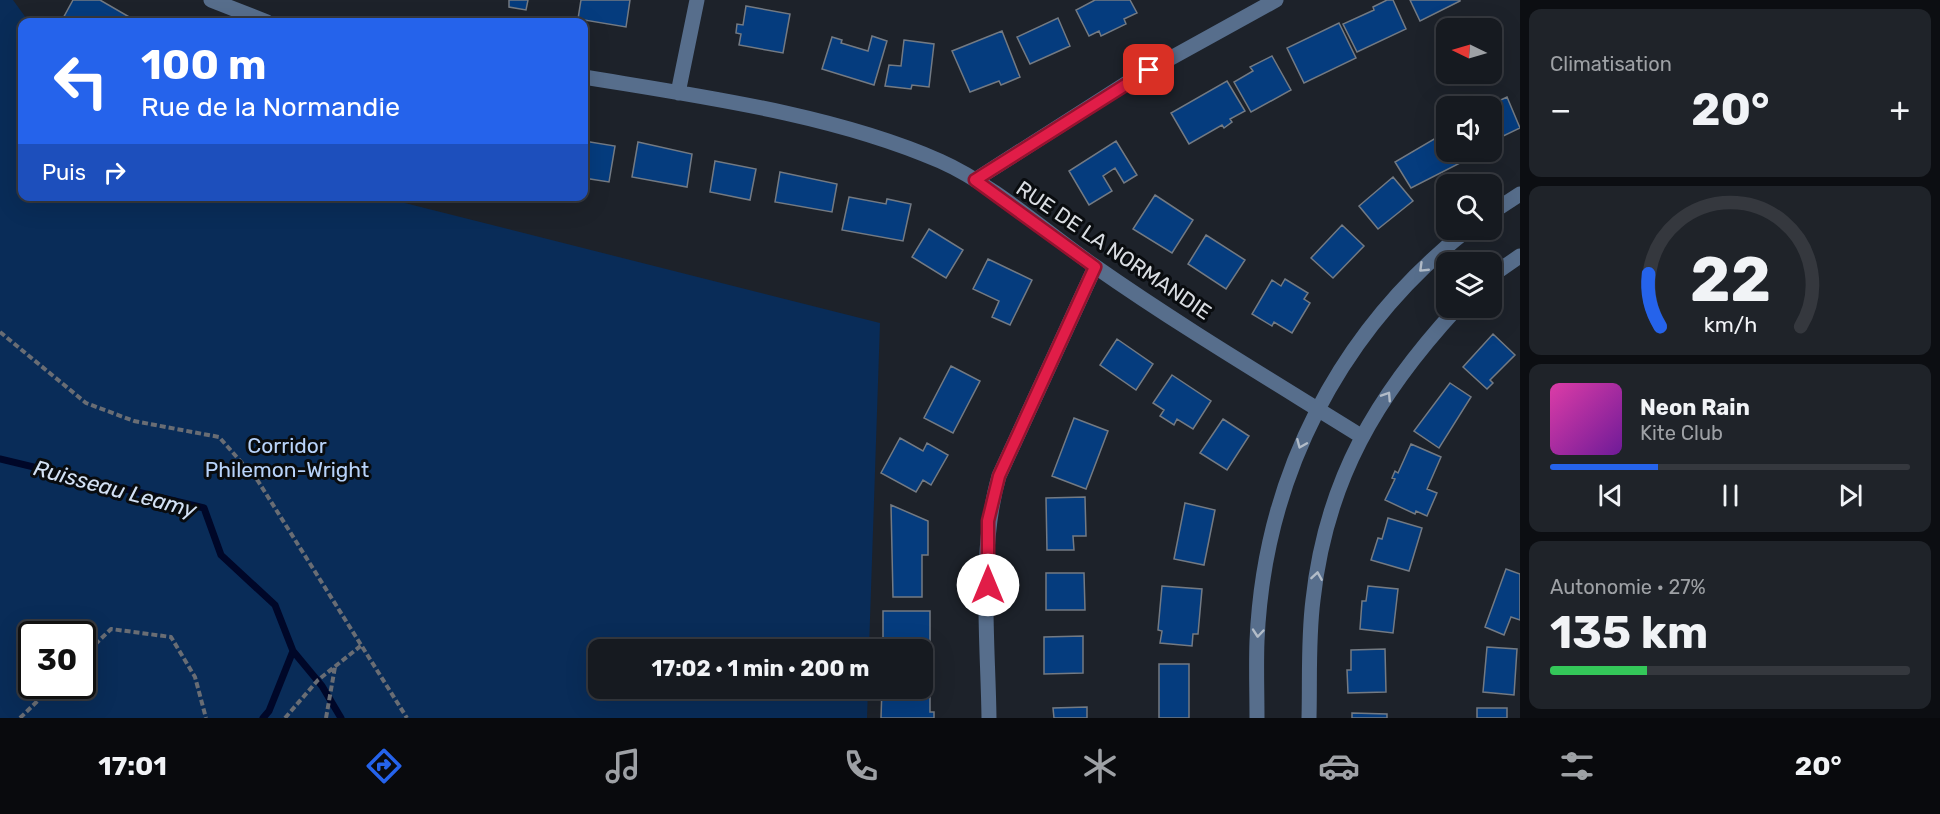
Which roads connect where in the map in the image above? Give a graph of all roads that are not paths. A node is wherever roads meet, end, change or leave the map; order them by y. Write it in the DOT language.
graph roads {
  1 [pos="211,0"];
  2 [pos="697,0"];
  3 [pos="1276,0"];
  4 [pos="257,18"];
  5 [pos="588,78"];
  6 [pos="678,93"];
  7 [pos="975,180"];
  8 [pos="1520,194"];
  9 [pos="1502,206"];
  10 [pos="1456,240"];
  11 [pos="1520,256"];
  12 [pos="1095,267"];
  13 [pos="1502,268"];
  14 [pos="1449,318"];
  15 [pos="1317,408"];
  16 [pos="1361,436"];
  17 [pos="989,718"];
  18 [pos="1257,718"];
  19 [pos="1309,718"];
  1 -- 4 [label="street"];
  2 -- 6 [label="street"];
  3 -- 7 [label="street"];
  5 -- 6 [label="street, RUE DE LA NORMANDIE"];
  6 -- 7 [label="street, RUE DE LA NORMANDIE"];
  7 -- 12 [label="street, RUE DE LA NORMANDIE"];
  8 -- 9 [label="street"];
  10 -- 15 [label="street, one-way"];
  11 -- 13 [label="street"];
  12 -- 15 [label="street, RUE DE LA NORMANDIE"];
  12 -- 17 [label="street"];
  16 -- 14 [label="street, one-way"];
  15 -- 16 [label="street, RUE DE LA NORMANDIE"];
  15 -- 18 [label="street, one-way"];
  19 -- 16 [label="street, one-way"];
}
